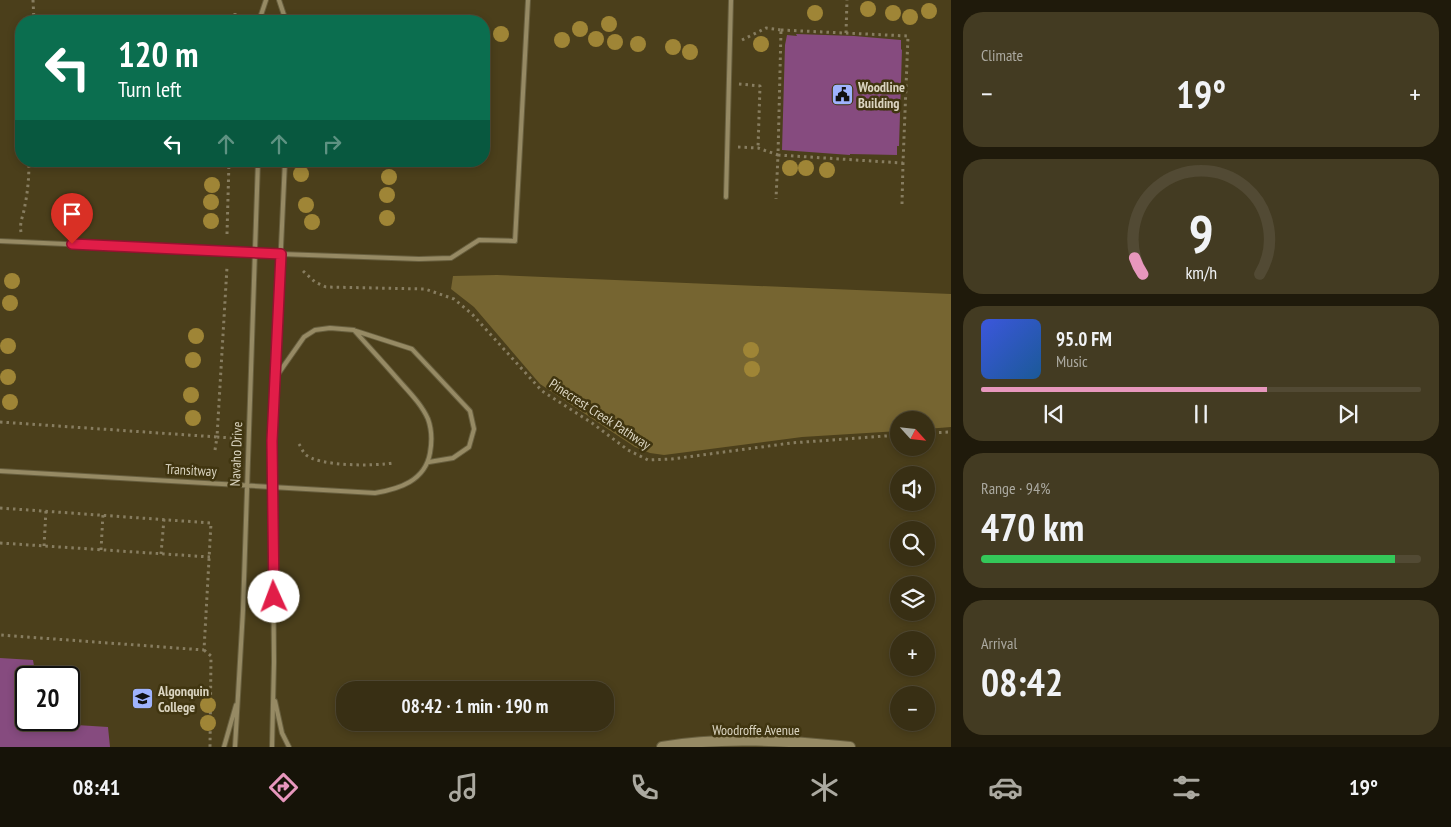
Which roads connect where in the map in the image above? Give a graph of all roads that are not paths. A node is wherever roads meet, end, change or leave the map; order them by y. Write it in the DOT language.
graph roads {
  1 [pos="266,0"];
  2 [pos="279,0"];
  3 [pos="528,0"];
  4 [pos="731,0"];
  5 [pos="262,15"];
  6 [pos="284,15"];
  7 [pos="258,167"];
  8 [pos="285,167"];
  9 [pos="726,197"];
  10 [pos="0,241"];
  11 [pos="256,253"];
  12 [pos="281,254"];
  13 [pos="354,330"];
  14 [pos="276,377"];
  15 [pos="429,462"];
  16 [pos="0,471"];
  17 [pos="246,486"];
  18 [pos="272,487"];
  19 [pos="274,694"];
  20 [pos="238,695"];
  21 [pos="224,747"];
  22 [pos="235,747"];
  23 [pos="272,747"];
  24 [pos="289,747"];
  25 [pos="662,747"];
  26 [pos="850,747"];
  1 -- 5 [label="lane"];
  2 -- 6 [label="lane"];
  3 -- 12 [label="lane"];
  4 -- 9 [label="lane"];
  7 -- 11 [label="lane, Navaho Drive"];
  8 -- 12 [label="lane"];
  10 -- 11 [label="lane"];
  11 -- 12 [label="lane"];
  11 -- 17 [label="lane, Navaho Drive"];
  12 -- 14 [label="lane"];
  13 -- 14 [label="lane"];
  13 -- 15 [label="lane"];
  13 -- 15 [label="lane"];
  14 -- 18 [label="lane"];
  15 -- 18 [label="lane, Transitway"];
  16 -- 17 [label="lane, Transitway"];
  17 -- 18 [label="lane, Transitway"];
  17 -- 20 [label="lane, Navaho Drive"];
  18 -- 19 [label="lane"];
  19 -- 23 [label="lane"];
  19 -- 24 [label="lane"];
  20 -- 21 [label="lane"];
  20 -- 22 [label="lane, Navaho Drive"];
  25 -- 26 [label="main road, Woodroffe Avenue"];
}
